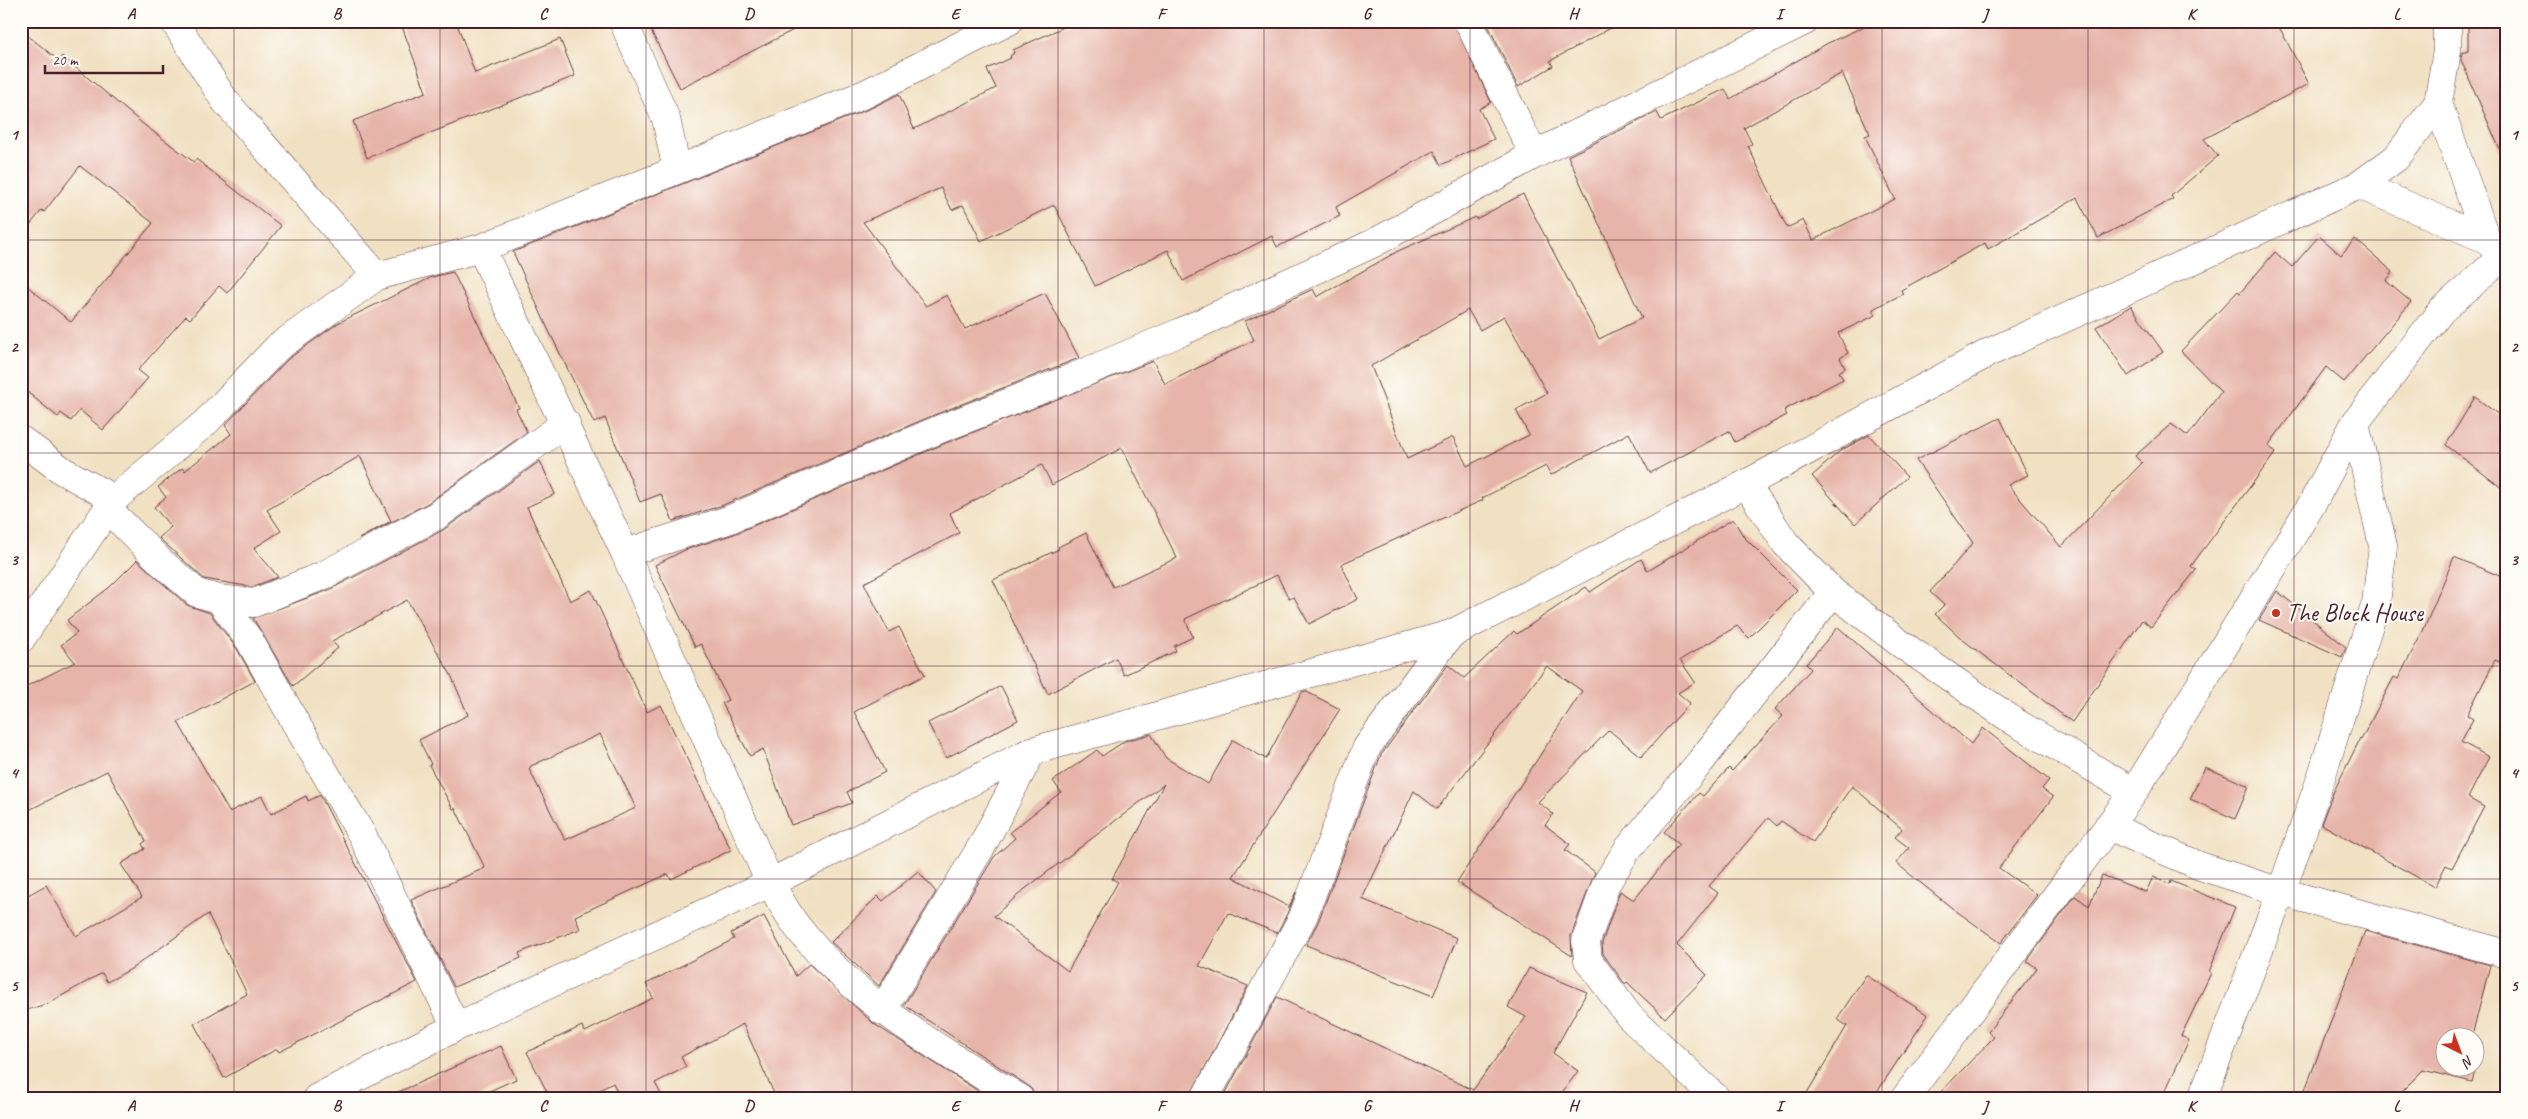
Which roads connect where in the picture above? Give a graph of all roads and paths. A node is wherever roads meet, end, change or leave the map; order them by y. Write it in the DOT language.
graph roads {
  1 [pos="174,21"];
  2 [pos="623,21"];
  3 [pos="1468,21"];
  4 [pos="1805,21"];
  5 [pos="2447,21"];
  6 [pos="1005,22"];
  7 [pos="2438,103"];
  8 [pos="1534,155"];
  9 [pos="677,170"];
  10 [pos="2359,185"];
  11 [pos="482,248"];
  12 [pos="2498,253"];
  13 [pos="377,276"];
  14 [pos="566,423"];
  15 [pos="2355,423"];
  16 [pos="21,440"];
  17 [pos="1746,484"];
  18 [pos="111,504"];
  19 [pos="625,553"];
  20 [pos="1833,592"];
  21 [pos="219,599"];
  22 [pos="1451,634"];
  23 [pos="21,639"];
  24 [pos="1032,751"];
  25 [pos="2134,792"];
  26 [pos="2108,826"];
  27 [pos="770,883"];
  28 [pos="2281,892"];
  29 [pos="2507,954"];
  30 [pos="882,1011"];
  31 [pos="456,1027"];
  32 [pos="317,1098"];
  33 [pos="1019,1098"];
  34 [pos="1206,1098"];
  35 [pos="1716,1098"];
  36 [pos="1905,1098"];
  37 [pos="2202,1098"];
  1 -- 13 [label="street"];
  2 -- 9 [label="street"];
  3 -- 8 [label="street"];
  4 -- 8 [label="street"];
  5 -- 7 [label="street"];
  6 -- 9 [label="street"];
  7 -- 10 [label="street"];
  7 -- 12 [label="street"];
  8 -- 19 [label="street"];
  9 -- 11 [label="street"];
  10 -- 12 [label="street"];
  10 -- 17 [label="street"];
  11 -- 13 [label="street"];
  11 -- 14 [label="street"];
  12 -- 15 [label="street"];
  13 -- 18 [label="street"];
  14 -- 19 [label="street"];
  14 -- 21 [label="street"];
  15 -- 25 [label="street"];
  15 -- 28 [label="street"];
  16 -- 18 [label="street"];
  17 -- 20 [label="street"];
  17 -- 22 [label="street"];
  18 -- 21 [label="street"];
  18 -- 23 [label="street"];
  19 -- 27 [label="street"];
  20 -- 25 [label="street"];
  20 -- 35 [label="street"];
  21 -- 31 [label="street"];
  22 -- 24 [label="street"];
  22 -- 34 [label="street"];
  24 -- 27 [label="street"];
  24 -- 30 [label="street"];
  25 -- 26 [label="street"];
  26 -- 28 [label="street"];
  26 -- 36 [label="street"];
  27 -- 30 [label="street"];
  27 -- 31 [label="street"];
  28 -- 29 [label="street"];
  28 -- 37 [label="street"];
  30 -- 33 [label="street"];
  31 -- 32 [label="street"];
}
